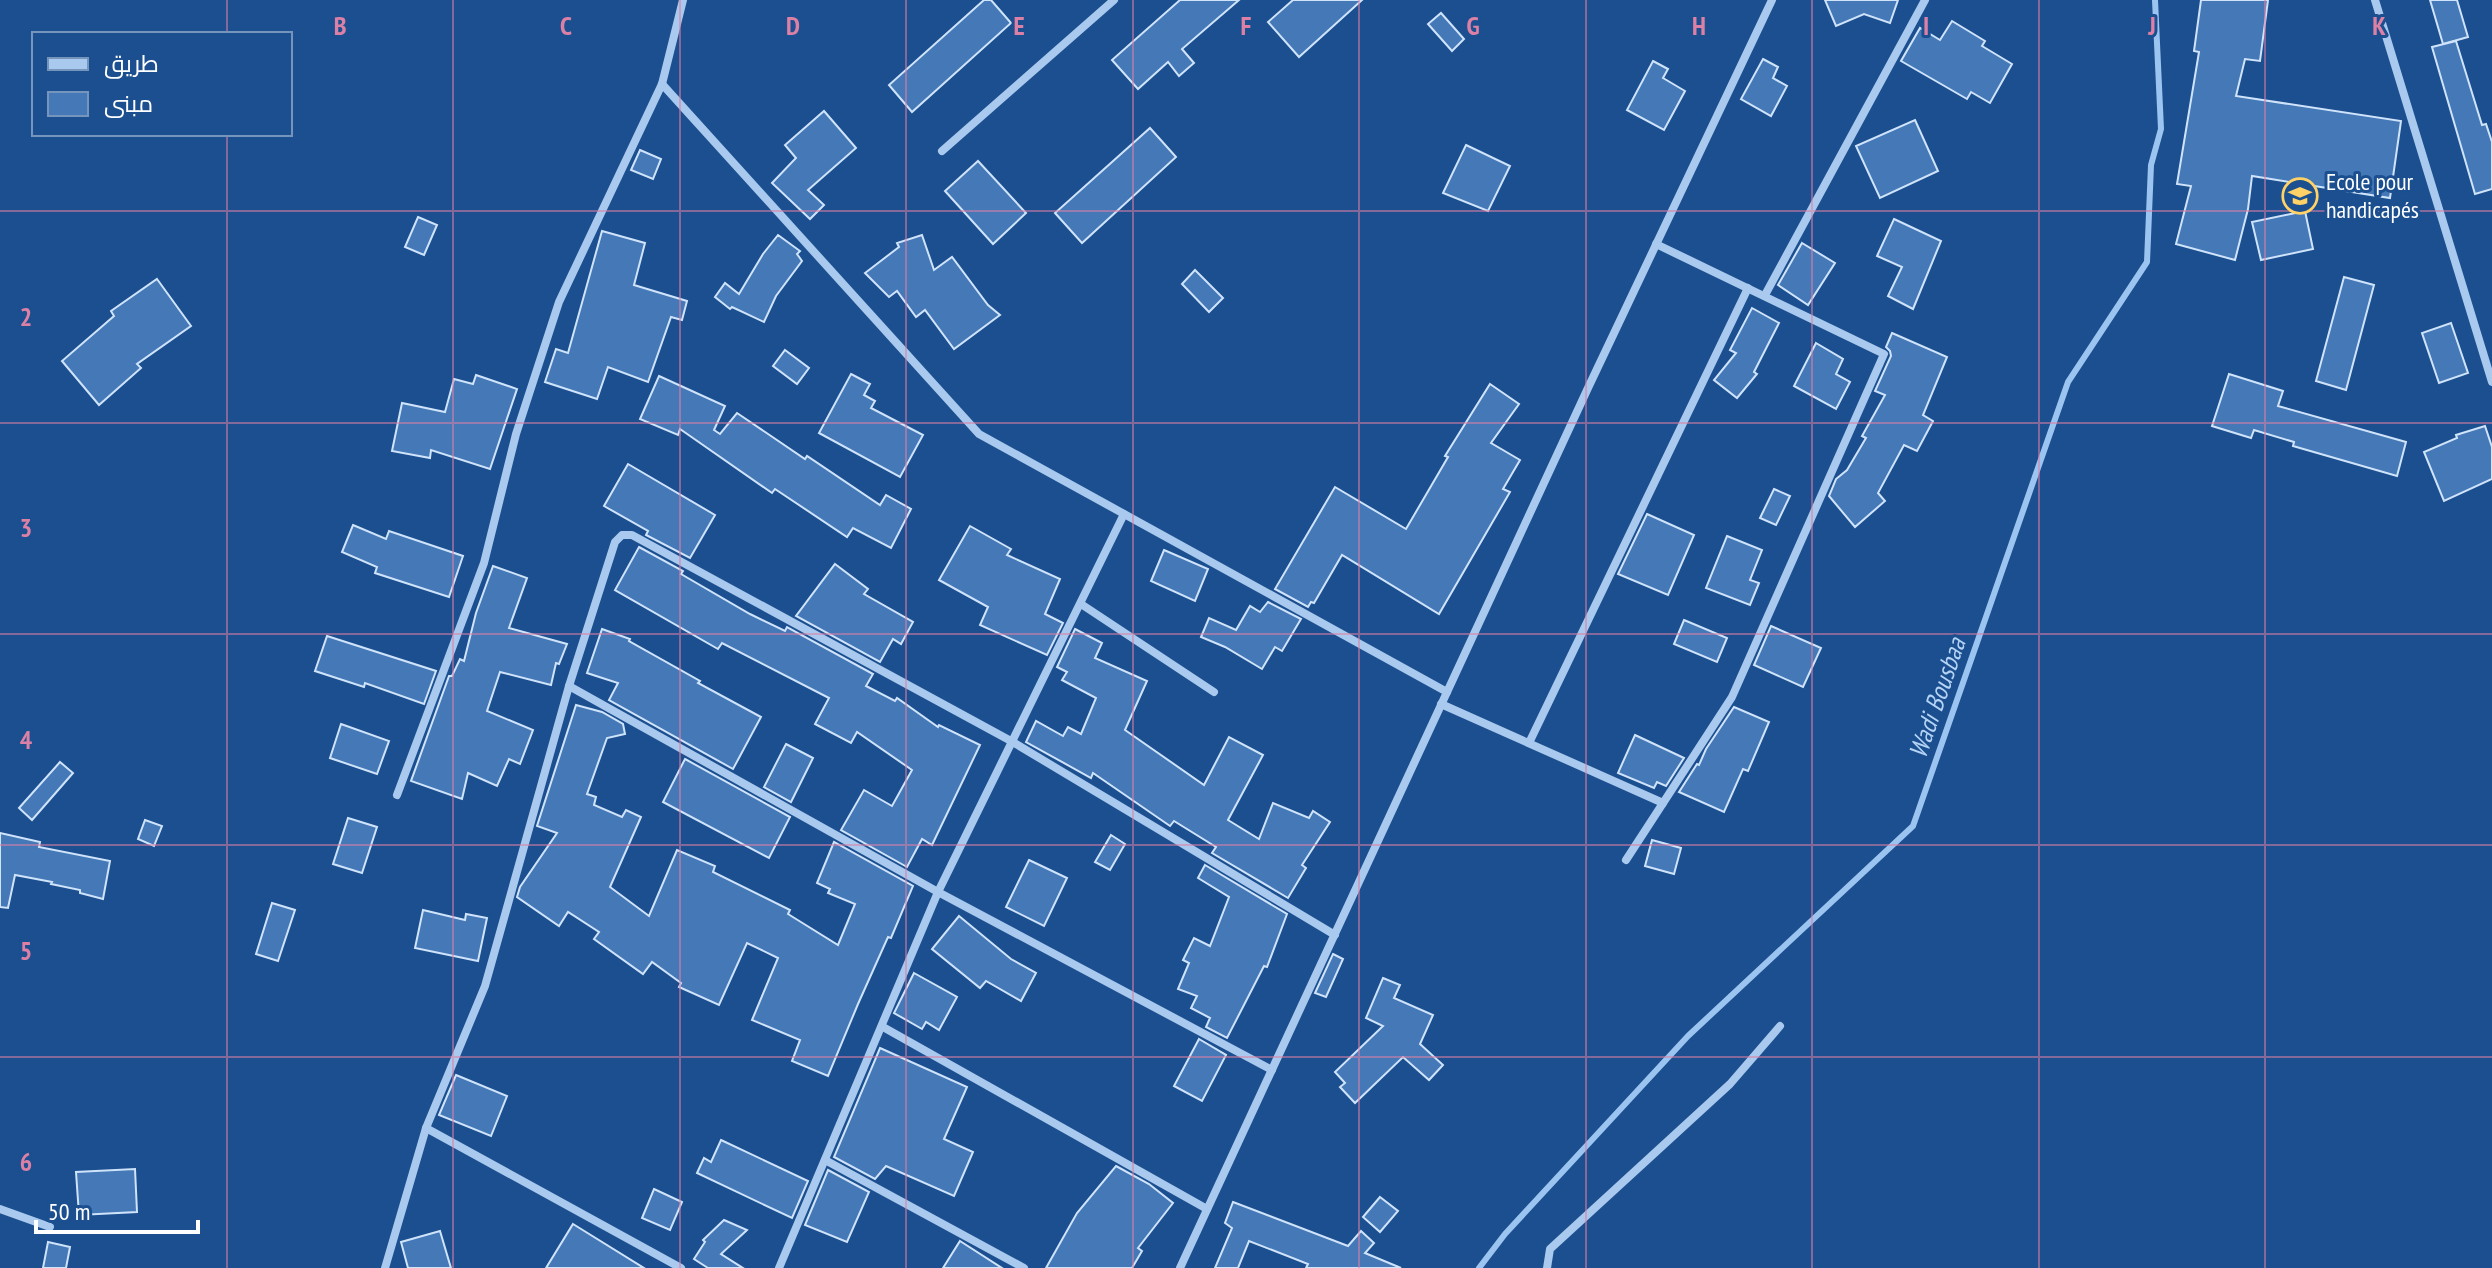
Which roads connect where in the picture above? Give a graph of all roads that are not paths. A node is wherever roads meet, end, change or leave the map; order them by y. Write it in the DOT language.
graph roads {
  1 [pos="683,0"];
  2 [pos="1114,0"];
  3 [pos="1772,0"];
  4 [pos="1925,0"];
  5 [pos="2375,0"];
  6 [pos="662,84"];
  7 [pos="942,151"];
  8 [pos="1656,244"];
  9 [pos="1748,288"];
  10 [pos="1765,295"];
  11 [pos="2492,382"];
  12 [pos="1124,514"];
  13 [pos="1081,604"];
  14 [pos="569,686"];
  15 [pos="1214,692"];
  16 [pos="1447,692"];
  17 [pos="1441,704"];
  18 [pos="1011,741"];
  19 [pos="1529,743"];
  20 [pos="397,795"];
  21 [pos="1663,803"];
  22 [pos="1626,860"];
  23 [pos="938,892"];
  24 [pos="1335,935"];
  25 [pos="1780,1026"];
  26 [pos="883,1027"];
  27 [pos="1272,1070"];
  28 [pos="426,1128"];
  29 [pos="825,1160"];
  30 [pos="0,1209"];
  31 [pos="1207,1209"];
  32 [pos="50,1227"];
  33 [pos="385,1268"];
  34 [pos="681,1268"];
  35 [pos="779,1268"];
  36 [pos="1024,1268"];
  37 [pos="1180,1268"];
  38 [pos="1547,1268"];
  1 -- 6 [label="street"];
  2 -- 7 [label="street"];
  3 -- 8 [label="street"];
  4 -- 10 [label="street"];
  5 -- 11 [label="street"];
  6 -- 12 [label="street"];
  6 -- 20 [label="street"];
  8 -- 9 [label="street"];
  8 -- 16 [label="street"];
  9 -- 10 [label="street"];
  9 -- 19 [label="street"];
  10 -- 21 [label="street"];
  12 -- 13 [label="street"];
  12 -- 16 [label="street"];
  13 -- 15 [label="street"];
  13 -- 18 [label="street"];
  14 -- 18 [label="street"];
  14 -- 23 [label="street"];
  14 -- 28 [label="street"];
  16 -- 17 [label="street"];
  17 -- 19 [label="street"];
  17 -- 24 [label="street"];
  18 -- 23 [label="street"];
  18 -- 24 [label="street"];
  19 -- 21 [label="street"];
  21 -- 22 [label="street"];
  23 -- 26 [label="street"];
  23 -- 27 [label="street"];
  24 -- 27 [label="street"];
  25 -- 38 [label="street"];
  26 -- 29 [label="street"];
  26 -- 31 [label="street"];
  27 -- 31 [label="street"];
  28 -- 33 [label="street"];
  28 -- 34 [label="street"];
  29 -- 35 [label="street"];
  29 -- 36 [label="street"];
  30 -- 32 [label="street"];
  31 -- 37 [label="street"];
}
